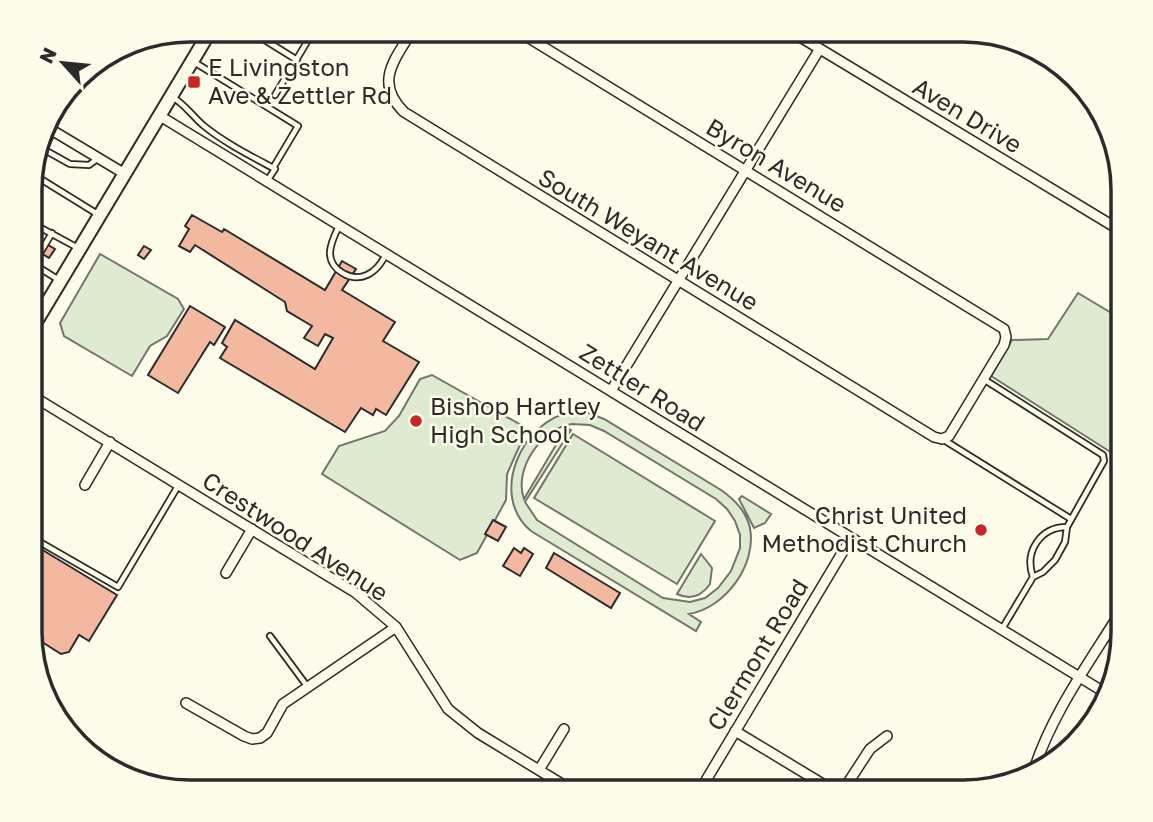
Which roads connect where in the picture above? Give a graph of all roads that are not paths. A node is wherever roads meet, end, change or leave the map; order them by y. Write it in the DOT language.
graph roads {
  1 [pos="200,42"];
  2 [pos="268,42"];
  3 [pos="306,42"];
  4 [pos="405,42"];
  5 [pos="537,42"];
  6 [pos="807,42"];
  7 [pos="819,50"];
  8 [pos="297,60"];
  9 [pos="192,61"];
  10 [pos="275,95"];
  11 [pos="171,97"];
  12 [pos="160,116"];
  13 [pos="54,132"];
  14 [pos="48,152"];
  15 [pos="98,158"];
  16 [pos="273,167"];
  17 [pos="747,170"];
  18 [pos="125,174"];
  19 [pos="43,179"];
  20 [pos="267,181"];
  21 [pos="100,215"];
  22 [pos="1111,225"];
  23 [pos="340,226"];
  24 [pos="42,229"];
  25 [pos="52,233"];
  26 [pos="80,249"];
  27 [pos="42,250"];
  28 [pos="387,254"];
  29 [pos="42,271"];
  30 [pos="61,281"];
  31 [pos="678,281"];
  32 [pos="42,303"];
  33 [pos="46,306"];
  34 [pos="42,312"];
  35 [pos="985,380"];
  36 [pos="611,391"];
  37 [pos="42,402"];
  38 [pos="942,439"];
  39 [pos="110,442"];
  40 [pos="85,485"];
  41 [pos="179,485"];
  42 [pos="1071,519"];
  43 [pos="1067,527"];
  44 [pos="251,529"];
  45 [pos="851,538"];
  46 [pos="42,543"];
  47 [pos="226,573"];
  48 [pos="1033,577"];
  49 [pos="396,627"];
  50 [pos="1111,628"];
  51 [pos="1001,630"];
  52 [pos="270,636"];
  53 [pos="1081,678"];
  54 [pos="307,687"];
  55 [pos="1100,689"];
  56 [pos="186,703"];
  57 [pos="564,729"];
  58 [pos="735,731"];
  59 [pos="887,736"];
  60 [pos="1038,759"];
  61 [pos="539,770"];
  62 [pos="555,780"];
  63 [pos="706,780"];
  64 [pos="815,780"];
  65 [pos="850,780"];
  1 -- 9 [label="main road"];
  2 -- 8 [label="lane"];
  3 -- 8 [label="lane"];
  4 -- 31 [label="street, South Weyant Avenue"];
  5 -- 17 [label="street, Byron Avenue"];
  6 -- 7 [label="street, Aven Drive"];
  7 -- 17 [label="street"];
  7 -- 22 [label="street, Aven Drive"];
  8 -- 10 [label="lane"];
  9 -- 11 [label="main road"];
  9 -- 16 [label="lane"];
  11 -- 12 [label="main road"];
  11 -- 16 [label="lane"];
  12 -- 18 [label="main road"];
  12 -- 20 [label="street, Zettler Road"];
  13 -- 15 [label="street"];
  14 -- 15 [label="lane"];
  15 -- 18 [label="street"];
  16 -- 20 [label="lane"];
  17 -- 31 [label="street"];
  17 -- 35 [label="street, Byron Avenue"];
  18 -- 21 [label="main road"];
  19 -- 21 [label="lane"];
  20 -- 23 [label="street, Zettler Road"];
  21 -- 26 [label="main road"];
  23 -- 28 [label="street, Zettler Road"];
  23 -- 28 [label="lane"];
  24 -- 25 [label="lane"];
  25 -- 26 [label="lane"];
  25 -- 27 [label="lane"];
  26 -- 30 [label="main road"];
  28 -- 36 [label="street, Zettler Road"];
  29 -- 30 [label="lane"];
  30 -- 33 [label="main road"];
  31 -- 36 [label="street"];
  31 -- 38 [label="street, South Weyant Avenue"];
  32 -- 33 [label="street"];
  33 -- 34 [label="main road"];
  35 -- 38 [label="street"];
  35 -- 42 [label="lane"];
  36 -- 45 [label="street, Zettler Road"];
  37 -- 39 [label="street, Crestwood Avenue"];
  38 -- 42 [label="lane"];
  39 -- 40 [label="street"];
  39 -- 41 [label="street, Crestwood Avenue"];
  41 -- 44 [label="street, Crestwood Avenue"];
  41 -- 46 [label="lane"];
  42 -- 43 [label="lane"];
  43 -- 48 [label="lane"];
  43 -- 48 [label="lane"];
  44 -- 47 [label="street"];
  44 -- 49 [label="street, Crestwood Avenue"];
  45 -- 51 [label="street, Zettler Road"];
  45 -- 58 [label="street, Clermont Road"];
  48 -- 51 [label="lane"];
  49 -- 54 [label="street"];
  49 -- 61 [label="street, Crestwood Avenue"];
  50 -- 53 [label="street"];
  51 -- 53 [label="street, Zettler Road"];
  52 -- 54 [label="lane"];
  53 -- 55 [label="street, Zettler Road"];
  53 -- 60 [label="street"];
  54 -- 56 [label="street"];
  57 -- 61 [label="street"];
  58 -- 63 [label="street, Clermont Road"];
  58 -- 64 [label="street"];
  59 -- 65 [label="street"];
  61 -- 62 [label="street, Crestwood Avenue"];
}
